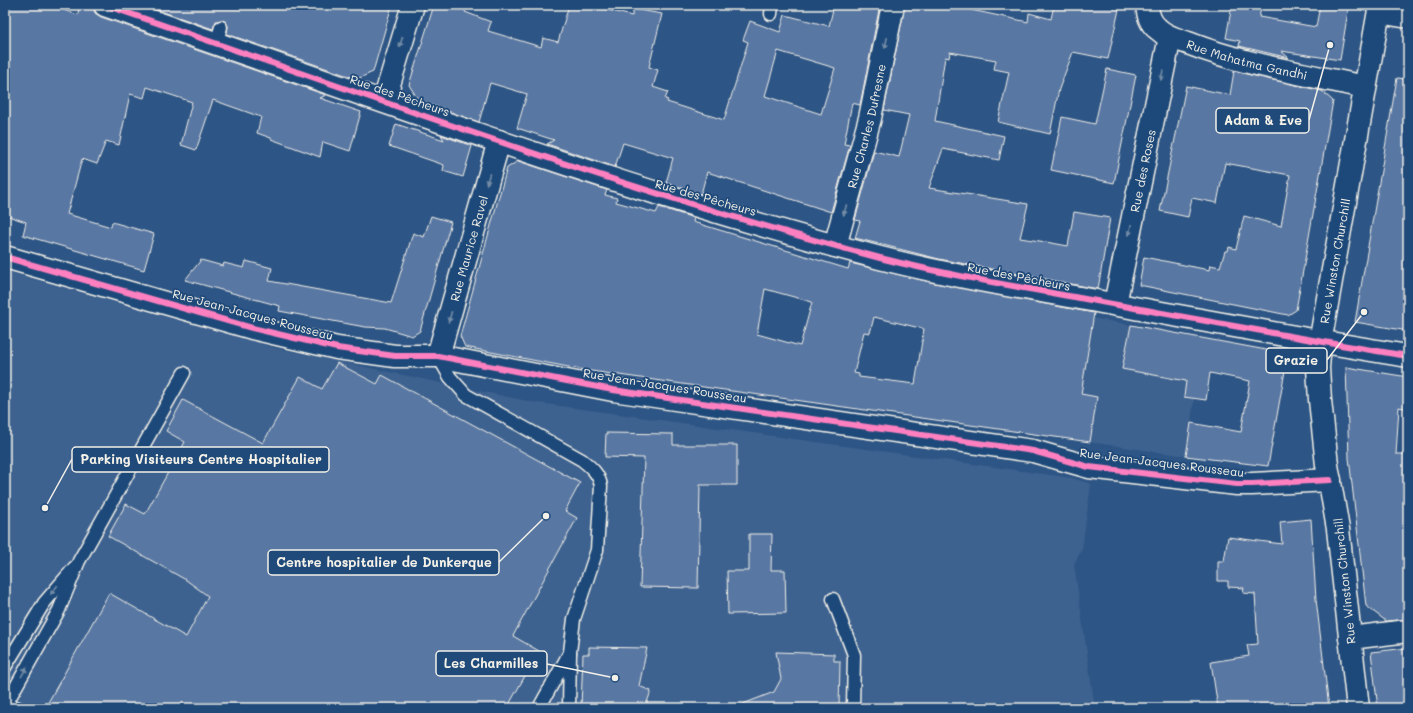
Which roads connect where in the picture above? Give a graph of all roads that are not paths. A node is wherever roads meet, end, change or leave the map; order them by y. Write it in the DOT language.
graph roads {
  1 [pos="105,5"];
  2 [pos="413,5"];
  3 [pos="894,5"];
  4 [pos="1147,5"];
  5 [pos="1379,8"];
  6 [pos="1408,17"];
  7 [pos="1170,37"];
  8 [pos="1366,87"];
  9 [pos="384,101"];
  10 [pos="499,141"];
  11 [pos="835,246"];
  12 [pos="5,256"];
  13 [pos="1115,304"];
  14 [pos="1320,342"];
  15 [pos="438,356"];
  16 [pos="1408,356"];
  17 [pos="184,373"];
  18 [pos="1330,480"];
  19 [pos="79,561"];
  20 [pos="833,599"];
  21 [pos="1408,631"];
  22 [pos="1350,638"];
  23 [pos="570,652"];
  24 [pos="5,667"];
  25 [pos="5,705"];
  26 [pos="18,708"];
  27 [pos="539,708"];
  28 [pos="569,708"];
  29 [pos="853,708"];
  30 [pos="1358,708"];
  1 -- 9 [label="street, Rue des Pêcheurs"];
  2 -- 9 [label="street, one-way"];
  3 -- 11 [label="street, Rue Charles Dufresne, one-way"];
  4 -- 7 [label="street, Rue Mahatma Gandhi"];
  5 -- 6 [label="street"];
  5 -- 8 [label="street, Rue Winston Churchill"];
  7 -- 8 [label="street, Rue Mahatma Gandhi"];
  7 -- 13 [label="street, Rue des Roses, one-way"];
  8 -- 14 [label="street, Rue Winston Churchill"];
  9 -- 10 [label="street, Rue des Pêcheurs"];
  10 -- 11 [label="street, Rue des Pêcheurs"];
  10 -- 15 [label="street, Rue Maurice Ravel, one-way"];
  11 -- 13 [label="street, Rue des Pêcheurs"];
  12 -- 15 [label="street, Rue Jean-Jacques Rousseau"];
  13 -- 14 [label="street, Rue des Pêcheurs"];
  14 -- 16 [label="street, Rue des Pêcheurs"];
  14 -- 18 [label="street, Rue Winston Churchill"];
  15 -- 18 [label="street, Rue Jean-Jacques Rousseau"];
  15 -- 23 [label="lane"];
  17 -- 19 [label="lane"];
  18 -- 22 [label="street, Rue Winston Churchill"];
  19 -- 24 [label="lane, one-way"];
  25 -- 19 [label="lane, one-way"];
  20 -- 29 [label="lane"];
  21 -- 22 [label="street"];
  22 -- 30 [label="street, Rue Winston Churchill"];
  23 -- 27 [label="lane"];
  23 -- 28 [label="lane"];
  25 -- 26 [label="lane"];
}
